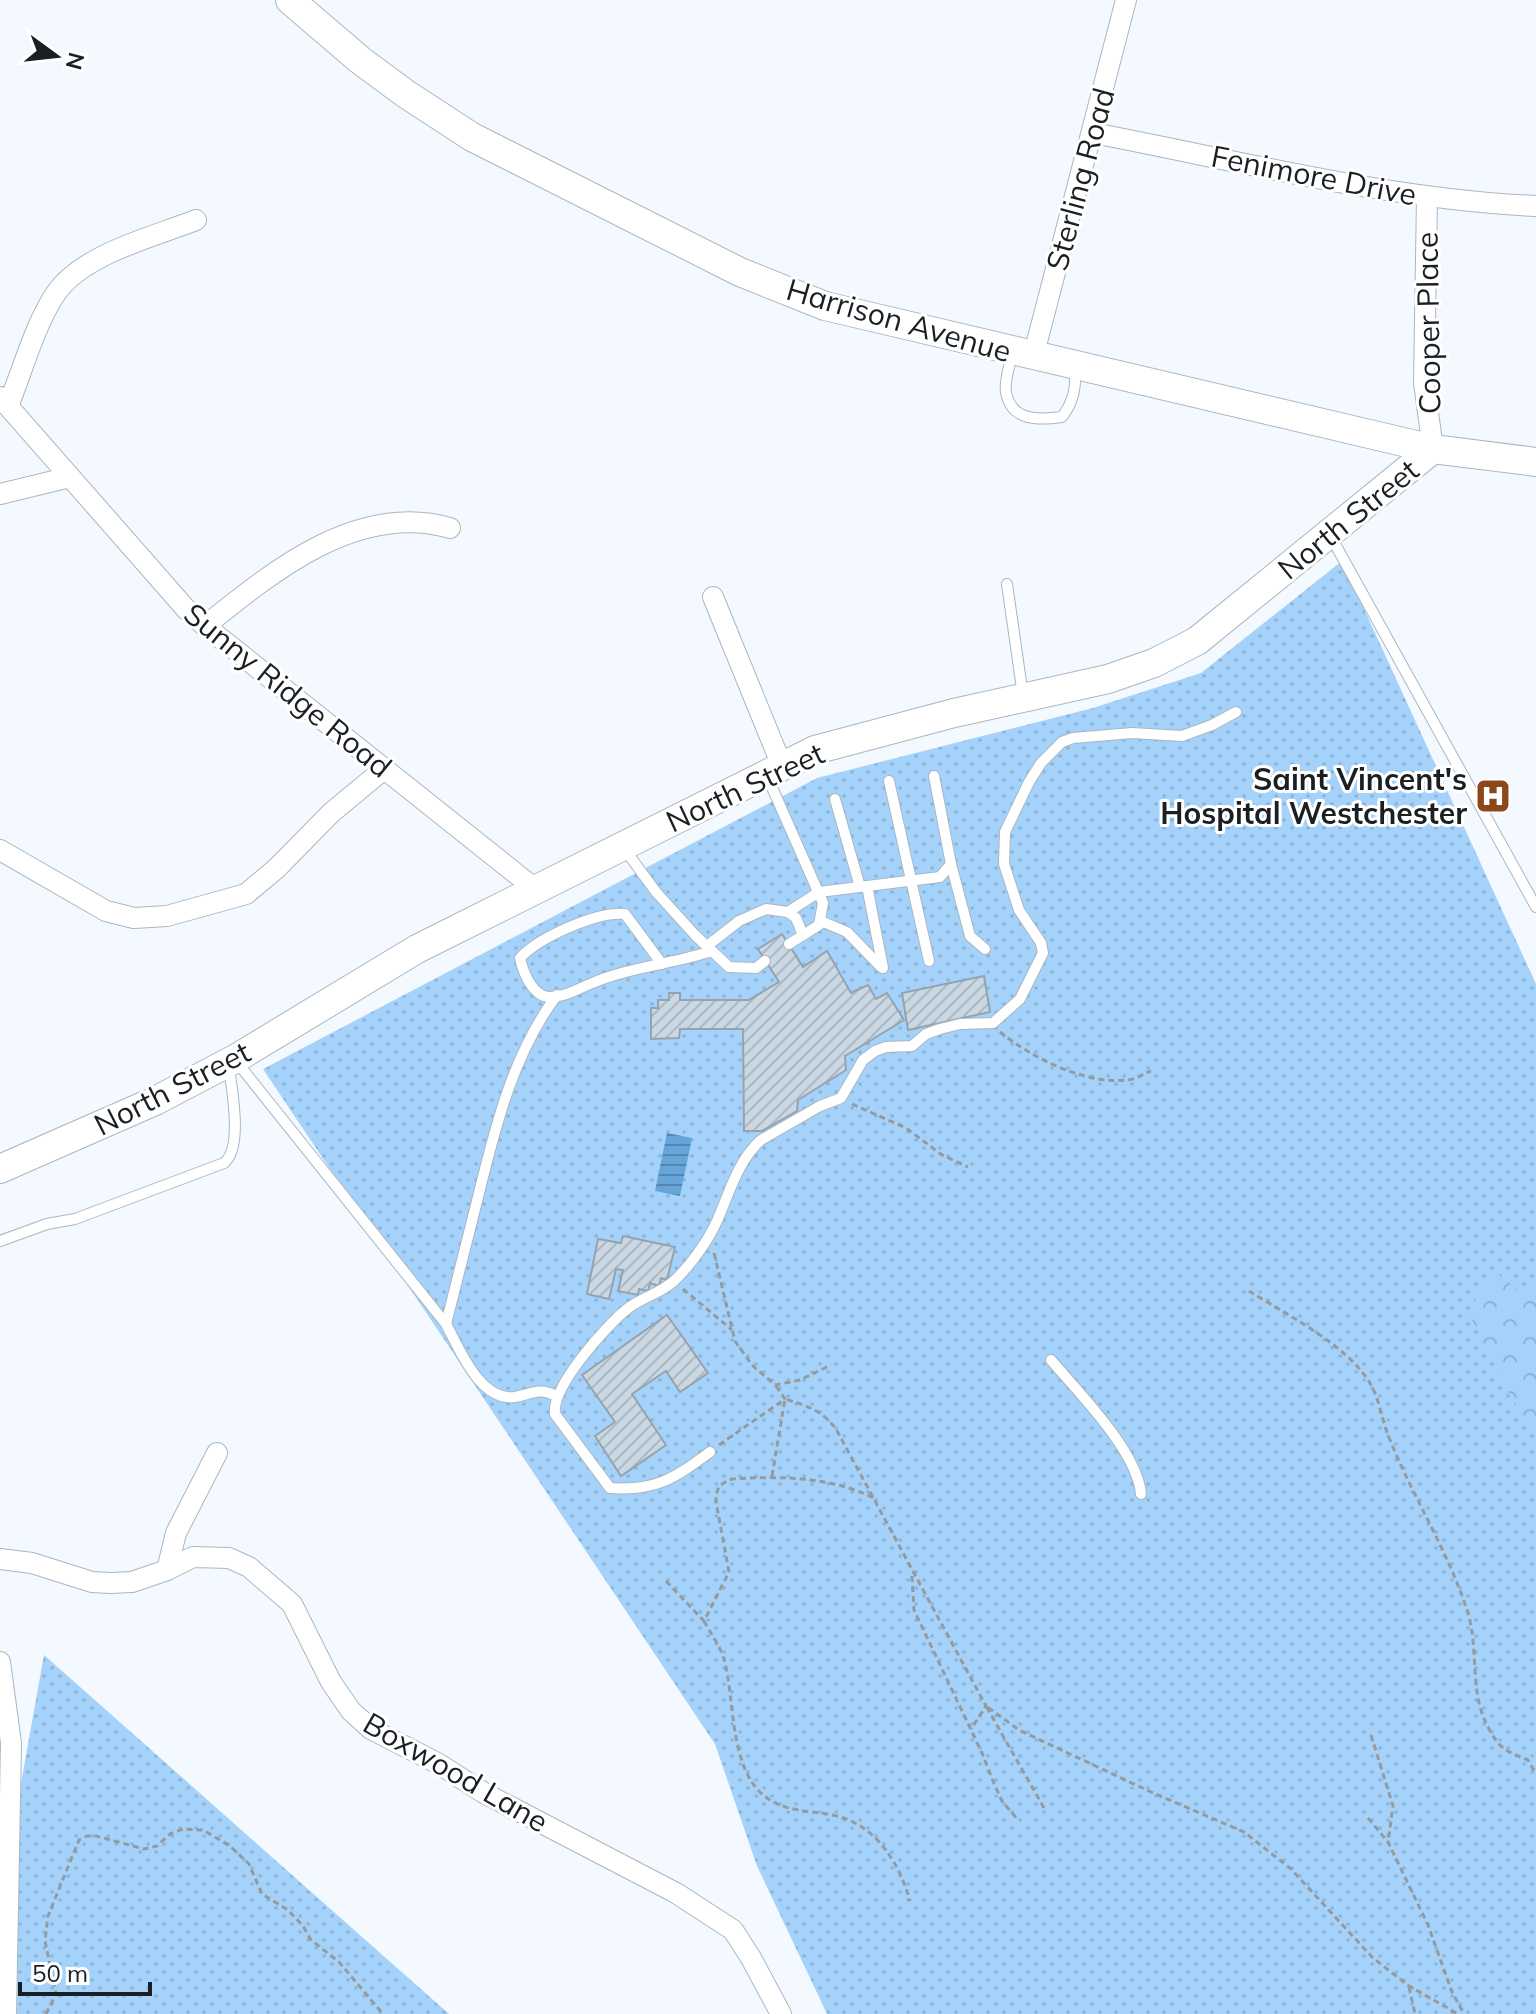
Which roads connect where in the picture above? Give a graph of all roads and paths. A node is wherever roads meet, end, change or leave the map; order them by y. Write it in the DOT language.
graph roads {
  1 [pos="290,0"];
  2 [pos="1126,0"];
  3 [pos="1093,133"];
  4 [pos="1427,197"];
  5 [pos="1536,206"];
  6 [pos="196,220"];
  7 [pos="1023,355"];
  8 [pos="1075,367"];
  9 [pos="4,402"];
  10 [pos="1433,449"];
  11 [pos="1536,462"];
  12 [pos="70,477"];
  13 [pos="0,494"];
  14 [pos="450,528"];
  15 [pos="1330,533"];
  16 [pos="1007,584"];
  17 [pos="713,597"];
  18 [pos="205,626"];
  19 [pos="1024,698"];
  20 [pos="1236,712"];
  21 [pos="384,769"];
  22 [pos="774,770"];
  23 [pos="934,776"];
  24 [pos="889,781"];
  25 [pos="835,799"];
  26 [pos="621,845"];
  27 [pos="0,850"];
  28 [pos="951,864"];
  29 [pos="910,881"];
  30 [pos="864,887"];
  31 [pos="534,888"];
  32 [pos="819,892"];
  33 [pos="1536,907"];
  34 [pos="788,912"];
  35 [pos="821,921"];
  36 [pos="803,935"];
  37 [pos="789,944"];
  38 [pos="710,949"];
  39 [pos="985,949"];
  40 [pos="765,961"];
  41 [pos="929,961"];
  42 [pos="662,964"];
  43 [pos="557,995"];
  44 [pos="993,1023"];
  45 [pos="232,1061"];
  46 [pos="1151,1071"];
  47 [pos="841,1098"];
  48 [pos="968,1167"];
  49 [pos="0,1169"];
  50 [pos="710,1233"];
  51 [pos="0,1241"];
  52 [pos="673,1282"];
  53 [pos="1249,1291"];
  54 [pos="446,1324"];
  55 [pos="732,1330"];
  56 [pos="1051,1360"];
  57 [pos="829,1366"];
  58 [pos="775,1385"];
  59 [pos="556,1396"];
  60 [pos="785,1399"];
  61 [pos="710,1452"];
  62 [pos="217,1453"];
  63 [pos="772,1476"];
  64 [pos="1141,1494"];
  65 [pos="874,1498"];
  66 [pos="0,1559"];
  67 [pos="167,1570"];
  68 [pos="912,1572"];
  69 [pos="666,1581"];
  70 [pos="704,1621"];
  71 [pos="1,1675"];
  72 [pos="986,1706"];
  73 [pos="971,1729"];
  74 [pos="1371,1735"];
  75 [pos="1536,1774"];
  76 [pos="1044,1808"];
  77 [pos="1368,1818"];
  78 [pos="1018,1820"];
  79 [pos="1388,1842"];
  80 [pos="910,1901"];
  81 [pos="1409,1986"];
  82 [pos="6,2014"];
  83 [pos="46,2014"];
  84 [pos="383,2014"];
  85 [pos="781,2014"];
  86 [pos="1415,2014"];
  87 [pos="1458,2014"];
  88 [pos="1464,2014"];
  1 -- 7 [label="street, Harrison Avenue"];
  2 -- 3 [label="street, Sterling Road"];
  3 -- 4 [label="street, Fenimore Drive"];
  3 -- 7 [label="street, Sterling Road"];
  4 -- 5 [label="street, Fenimore Drive"];
  4 -- 10 [label="street, Cooper Place"];
  6 -- 9 [label="street"];
  7 -- 8 [label="street, Harrison Avenue"];
  7 -- 8 [label="lane"];
  8 -- 10 [label="street, Harrison Avenue"];
  9 -- 12 [label="street, Sunny Ridge Road"];
  10 -- 11 [label="street, North Street"];
  10 -- 15 [label="street, North Street"];
  12 -- 13 [label="street"];
  12 -- 18 [label="street, Sunny Ridge Road"];
  14 -- 18 [label="street"];
  15 -- 19 [label="street, North Street"];
  15 -- 33 [label="lane"];
  16 -- 19 [label="lane"];
  17 -- 22 [label="street"];
  18 -- 21 [label="street, Sunny Ridge Road"];
  19 -- 22 [label="street, North Street"];
  20 -- 44 [label="lane"];
  21 -- 27 [label="street"];
  21 -- 31 [label="street, Sunny Ridge Road"];
  22 -- 26 [label="street, North Street"];
  22 -- 32 [label="lane"];
  23 -- 28 [label="lane"];
  24 -- 29 [label="lane"];
  25 -- 30 [label="lane"];
  26 -- 31 [label="street, North Street"];
  26 -- 38 [label="lane"];
  28 -- 29 [label="lane"];
  28 -- 39 [label="lane"];
  29 -- 30 [label="lane"];
  29 -- 41 [label="lane"];
  30 -- 32 [label="lane"];
  30 -- 35 [label="lane"];
  31 -- 45 [label="street, North Street"];
  32 -- 34 [label="lane"];
  32 -- 35 [label="lane"];
  34 -- 36 [label="lane"];
  34 -- 38 [label="lane"];
  35 -- 36 [label="lane"];
  36 -- 37 [label="lane"];
  38 -- 40 [label="lane"];
  38 -- 42 [label="lane"];
  42 -- 43 [label="lane"];
  42 -- 43 [label="lane"];
  43 -- 54 [label="lane"];
  44 -- 46 [label="path"];
  44 -- 47 [label="lane"];
  45 -- 49 [label="street, North Street"];
  45 -- 51 [label="lane"];
  45 -- 54 [label="lane"];
  47 -- 48 [label="path"];
  47 -- 50 [label="lane"];
  50 -- 52 [label="lane"];
  50 -- 55 [label="path"];
  52 -- 55 [label="path"];
  52 -- 59 [label="lane"];
  53 -- 75 [label="path"];
  54 -- 59 [label="lane"];
  55 -- 58 [label="path"];
  56 -- 64 [label="lane"];
  57 -- 58 [label="path"];
  58 -- 60 [label="path"];
  59 -- 61 [label="lane"];
  60 -- 61 [label="path"];
  60 -- 63 [label="path"];
  60 -- 65 [label="path"];
  62 -- 67 [label="street"];
  63 -- 65 [label="path"];
  63 -- 70 [label="path"];
  65 -- 68 [label="path"];
  66 -- 67 [label="street, Boxwood Lane"];
  67 -- 85 [label="street, Boxwood Lane"];
  68 -- 72 [label="path"];
  68 -- 73 [label="path"];
  69 -- 70 [label="path"];
  70 -- 80 [label="path"];
  71 -- 82 [label="street"];
  72 -- 73 [label="path"];
  72 -- 76 [label="path"];
  72 -- 81 [label="path"];
  73 -- 78 [label="path"];
  74 -- 79 [label="path"];
  77 -- 79 [label="path"];
  79 -- 88 [label="path"];
  81 -- 86 [label="path"];
  81 -- 87 [label="path"];
  83 -- 84 [label="path"];
}
